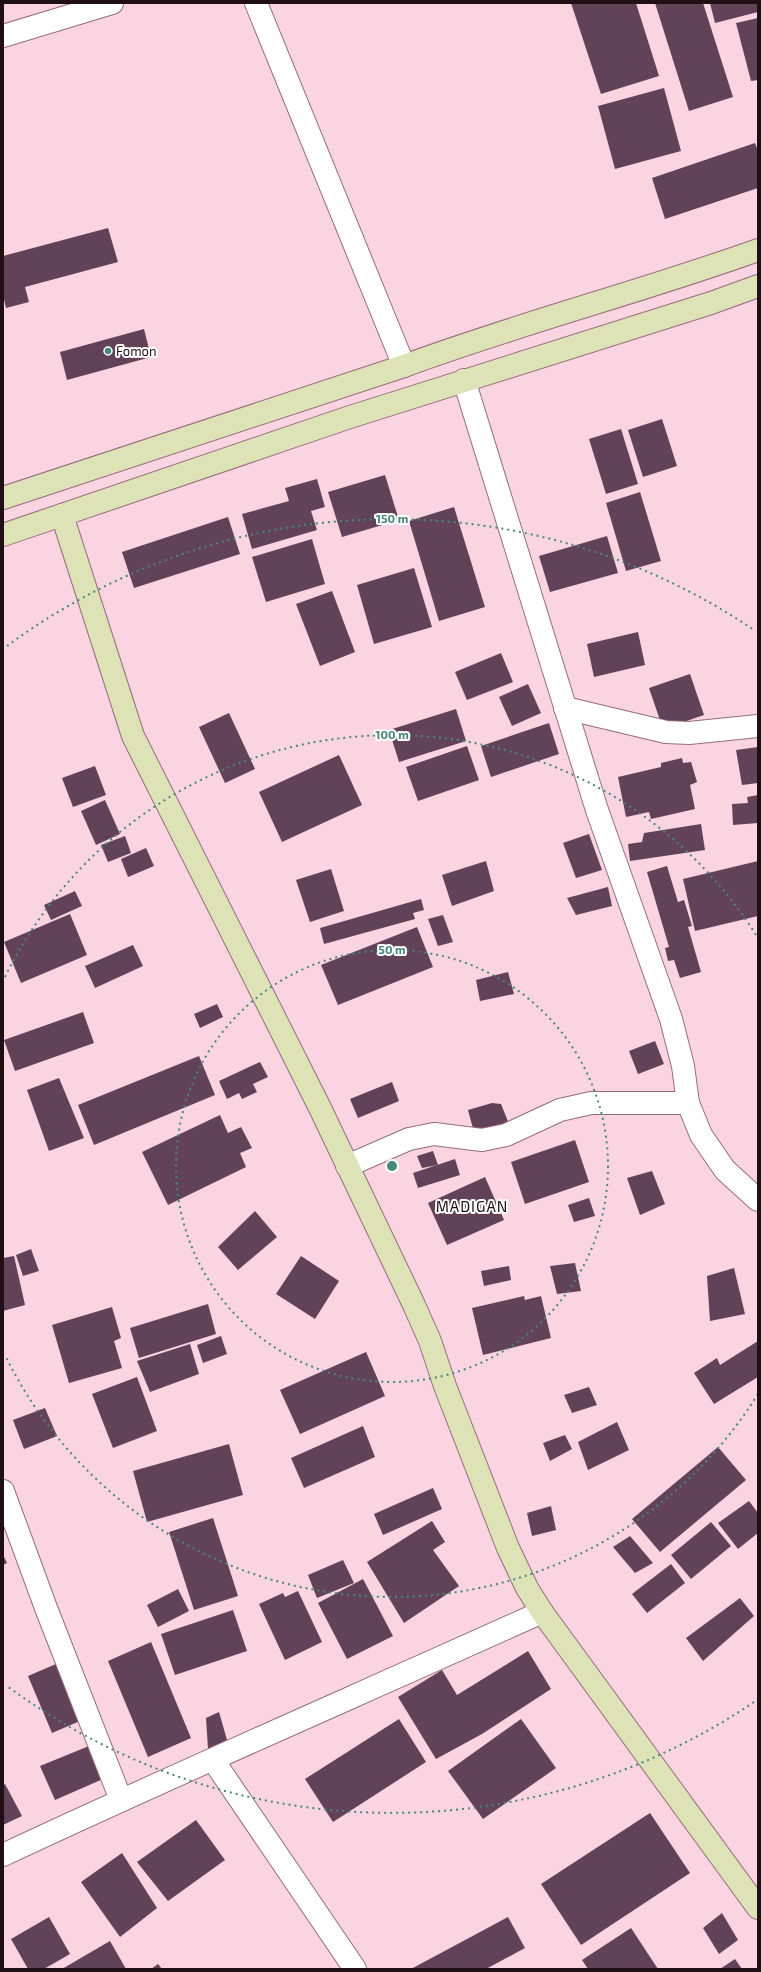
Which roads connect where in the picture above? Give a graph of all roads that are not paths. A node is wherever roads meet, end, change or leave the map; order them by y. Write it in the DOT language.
graph roads {
  1 [pos="112,3"];
  2 [pos="256,3"];
  3 [pos="3,36"];
  4 [pos="758,250"];
  5 [pos="758,286"];
  6 [pos="404,366"];
  7 [pos="464,380"];
  8 [pos="3,498"];
  9 [pos="62,515"];
  10 [pos="3,535"];
  11 [pos="565,708"];
  12 [pos="758,726"];
  13 [pos="688,1103"];
  14 [pos="347,1166"];
  15 [pos="758,1200"];
  16 [pos="3,1492"];
  17 [pos="542,1612"];
  18 [pos="213,1760"];
  19 [pos="120,1800"];
  20 [pos="3,1855"];
  21 [pos="758,1908"];
  22 [pos="355,1969"];
  1 -- 3 [label="street"];
  2 -- 6 [label="street"];
  4 -- 6 [label="main road"];
  5 -- 7 [label="main road"];
  6 -- 8 [label="main road"];
  7 -- 9 [label="main road"];
  7 -- 11 [label="street"];
  9 -- 10 [label="main road"];
  9 -- 14 [label="main road"];
  11 -- 12 [label="street"];
  11 -- 13 [label="street"];
  13 -- 14 [label="street"];
  13 -- 15 [label="street"];
  14 -- 17 [label="main road"];
  16 -- 19 [label="street"];
  17 -- 18 [label="street"];
  17 -- 21 [label="main road"];
  18 -- 19 [label="street"];
  18 -- 22 [label="street"];
  19 -- 20 [label="street"];
}
